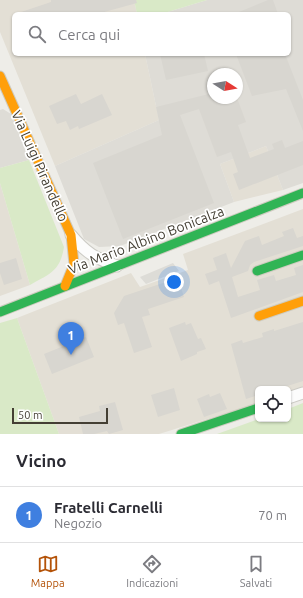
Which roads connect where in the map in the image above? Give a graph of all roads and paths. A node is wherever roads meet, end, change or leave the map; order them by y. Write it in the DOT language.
graph roads {
  1 [pos="0,76"];
  2 [pos="303,193"];
  3 [pos="70,235"];
  4 [pos="303,254"];
  5 [pos="118,266"];
  6 [pos="257,271"];
  7 [pos="65,286"];
  8 [pos="303,301"];
  9 [pos="0,312"];
  10 [pos="259,316"];
  11 [pos="303,393"];
  12 [pos="291,397"];
  13 [pos="255,409"];
  14 [pos="181,434"];
  1 -- 3 [label="street, Via Luigi Pirandello"];
  2 -- 5 [label="street, Via Mario Albino Bonicalza"];
  3 -- 5 [label="street, Via Luigi Pirandello"];
  3 -- 7 [label="street, Via Luigi Pirandello"];
  4 -- 6 [label="street"];
  5 -- 7 [label="street, Via Mario Albino Bonicalza"];
  7 -- 9 [label="street, Via Mario Albino Bonicalza"];
  8 -- 10 [label="street"];
  11 -- 12 [label="street"];
  13 -- 14 [label="street"];
}
